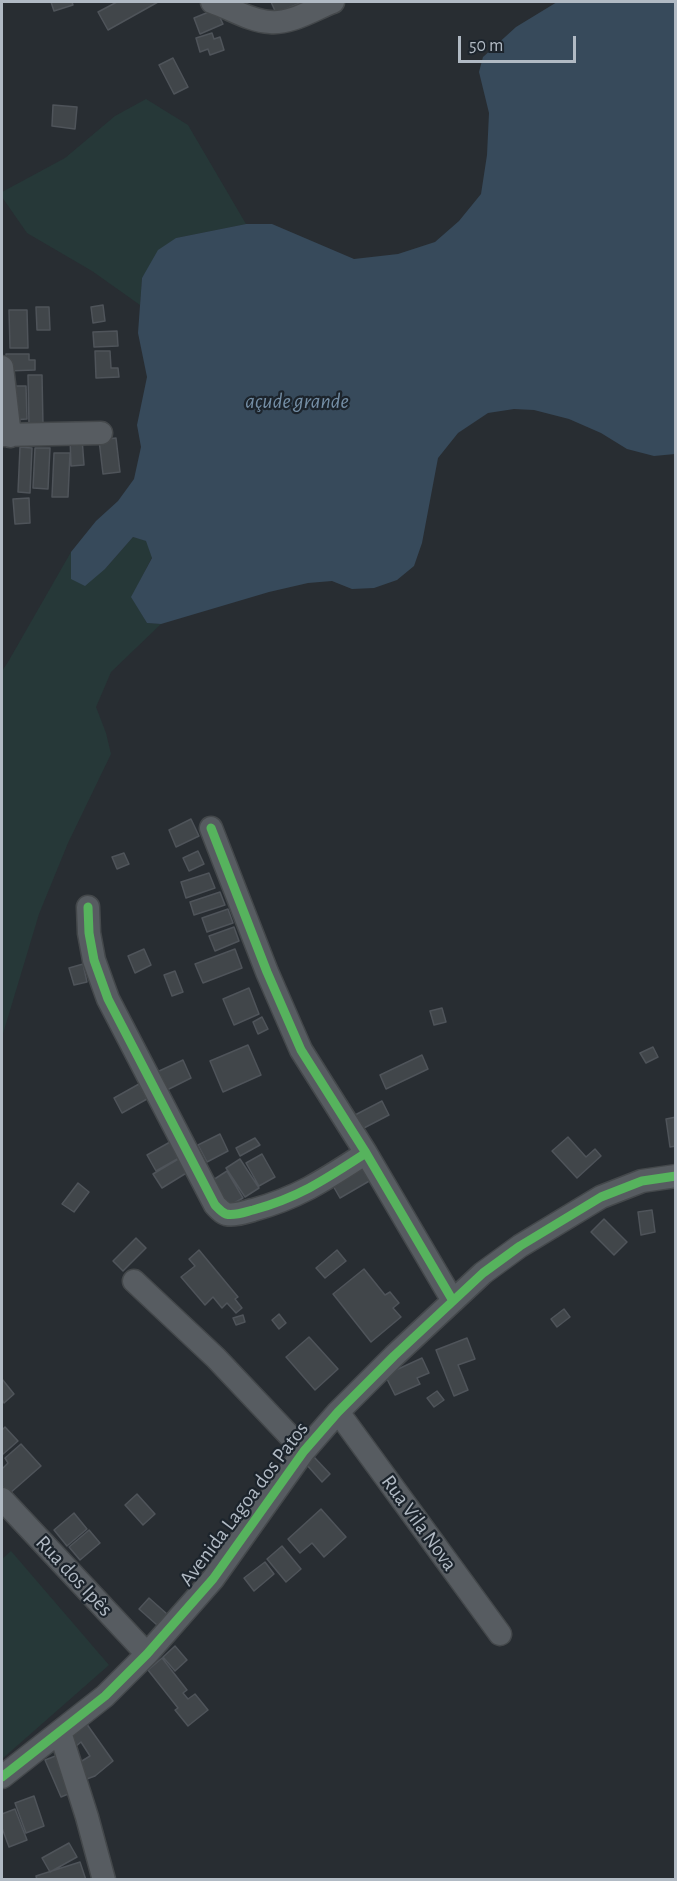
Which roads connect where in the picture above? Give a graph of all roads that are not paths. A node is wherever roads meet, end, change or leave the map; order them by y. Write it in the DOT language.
graph roads {
  1 [pos="212,2"];
  2 [pos="333,2"];
  3 [pos="2,367"];
  4 [pos="101,433"];
  5 [pos="6,436"];
  6 [pos="211,828"];
  7 [pos="88,907"];
  8 [pos="366,1153"];
  9 [pos="675,1176"];
  10 [pos="134,1281"];
  11 [pos="453,1301"];
  12 [pos="338,1412"];
  13 [pos="304,1451"];
  14 [pos="2,1499"];
  15 [pos="500,1634"];
  16 [pos="147,1654"];
  17 [pos="60,1732"];
  18 [pos="2,1777"];
  19 [pos="104,1880"];
  1 -- 2 [label="street"];
  3 -- 5 [label="street"];
  4 -- 5 [label="street"];
  6 -- 8 [label="street"];
  7 -- 8 [label="street"];
  8 -- 11 [label="street"];
  9 -- 11 [label="street, Avenida Lagoa dos Patos"];
  10 -- 13 [label="street"];
  11 -- 12 [label="street, Avenida Lagoa dos Patos"];
  12 -- 13 [label="street, Avenida Lagoa dos Patos"];
  12 -- 15 [label="street, Rua Vila Nova"];
  13 -- 16 [label="street, Avenida Lagoa dos Patos"];
  14 -- 16 [label="street, Rua dos Ipês"];
  16 -- 17 [label="street, Avenida Lagoa dos Patos"];
  17 -- 18 [label="street, Avenida Lagoa dos Patos"];
  17 -- 19 [label="street"];
}
